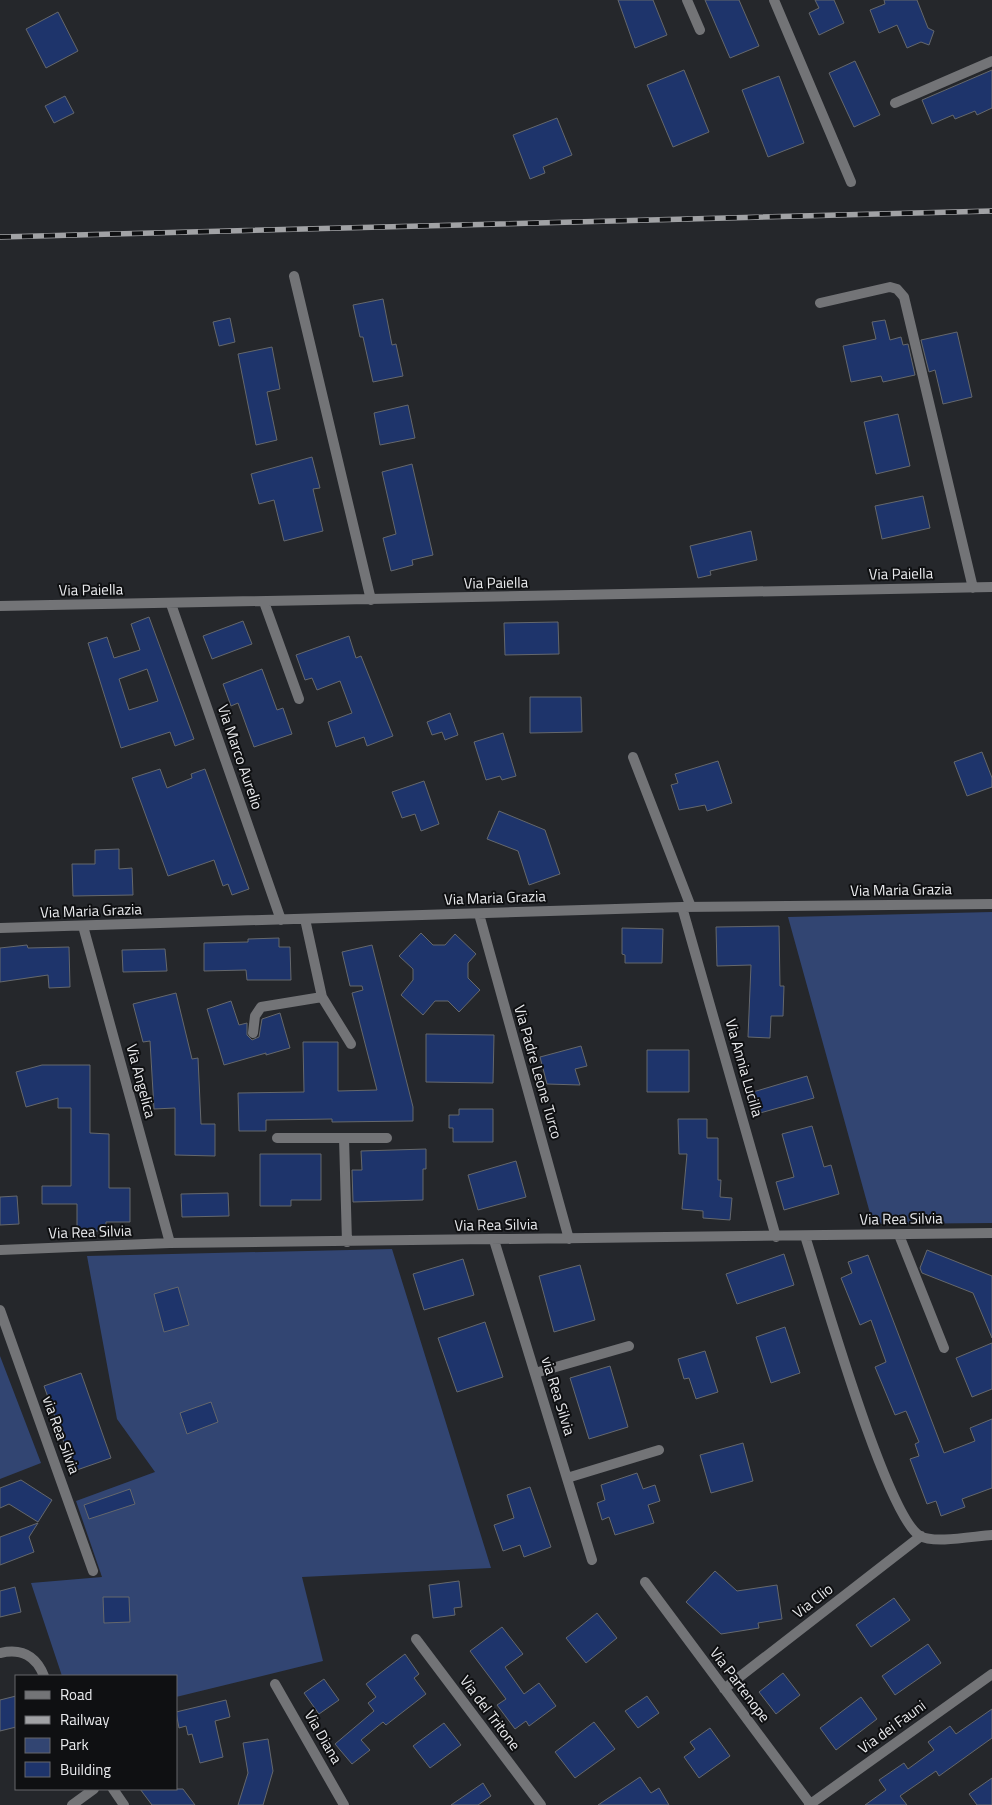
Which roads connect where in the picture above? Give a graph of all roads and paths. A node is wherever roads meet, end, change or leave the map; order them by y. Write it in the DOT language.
graph roads {
  1 [pos="687,0"];
  2 [pos="774,0"];
  3 [pos="700,30"];
  4 [pos="992,61"];
  5 [pos="896,103"];
  6 [pos="851,182"];
  7 [pos="294,276"];
  8 [pos="820,303"];
  9 [pos="992,587"];
  10 [pos="973,588"];
  11 [pos="371,600"];
  12 [pos="264,602"];
  13 [pos="171,604"];
  14 [pos="0,606"];
  15 [pos="298,698"];
  16 [pos="633,757"];
  17 [pos="992,904"];
  18 [pos="687,907"];
  19 [pos="478,914"];
  20 [pos="305,919"];
  21 [pos="281,920"];
  22 [pos="83,926"];
  23 [pos="0,928"];
  24 [pos="322,997"];
  25 [pos="252,1033"];
  26 [pos="351,1044"];
  27 [pos="278,1138"];
  28 [pos="344,1138"];
  29 [pos="387,1138"];
  30 [pos="992,1233"];
  31 [pos="899,1234"];
  32 [pos="805,1236"];
  33 [pos="776,1237"];
  34 [pos="569,1239"];
  35 [pos="494,1240"];
  36 [pos="347,1242"];
  37 [pos="170,1243"];
  38 [pos="0,1250"];
  39 [pos="0,1310"];
  40 [pos="629,1346"];
  41 [pos="944,1348"];
  42 [pos="535,1374"];
  43 [pos="659,1450"];
  44 [pos="567,1478"];
  45 [pos="992,1535"];
  46 [pos="921,1536"];
  47 [pos="592,1560"];
  48 [pos="93,1570"];
  49 [pos="645,1582"];
  50 [pos="416,1639"];
  51 [pos="0,1653"];
  52 [pos="992,1674"];
  53 [pos="43,1675"];
  54 [pos="275,1684"];
  55 [pos="724,1689"];
  56 [pos="93,1790"];
  57 [pos="114,1790"];
  58 [pos="72,1805"];
  59 [pos="124,1805"];
  60 [pos="344,1805"];
  61 [pos="541,1805"];
  62 [pos="810,1805"];
  1 -- 3 [label="street"];
  2 -- 6 [label="street"];
  4 -- 5 [label="street"];
  7 -- 11 [label="street"];
  8 -- 10 [label="street"];
  9 -- 10 [label="street, Via Paiella"];
  10 -- 11 [label="street, Via Paiella"];
  11 -- 12 [label="street, Via Paiella"];
  12 -- 13 [label="street, Via Paiella"];
  12 -- 15 [label="street"];
  13 -- 14 [label="street, Via Paiella"];
  13 -- 21 [label="street, Via Marco Aurelio"];
  16 -- 18 [label="street, Via Annia Lucilla"];
  17 -- 18 [label="street, Via Maria Grazia"];
  18 -- 19 [label="street, Via Maria Grazia"];
  18 -- 33 [label="street, Via Annia Lucilla"];
  19 -- 20 [label="street, Via Maria Grazia"];
  19 -- 34 [label="street, Via Padre Leone Turco"];
  20 -- 21 [label="street, Via Maria Grazia"];
  20 -- 24 [label="street"];
  21 -- 22 [label="street, Via Maria Grazia"];
  22 -- 23 [label="street, Via Maria Grazia"];
  22 -- 37 [label="street, Via Angelica"];
  24 -- 25 [label="street"];
  24 -- 26 [label="street"];
  27 -- 28 [label="street"];
  28 -- 29 [label="street"];
  28 -- 36 [label="street"];
  30 -- 31 [label="street, Via Rea Silvia"];
  31 -- 32 [label="street, Via Rea Silvia"];
  31 -- 41 [label="street"];
  32 -- 33 [label="street, Via Rea Silvia"];
  32 -- 46 [label="street"];
  33 -- 34 [label="street, Via Rea Silvia"];
  34 -- 35 [label="street, Via Rea Silvia"];
  35 -- 36 [label="street, Via Rea Silvia"];
  35 -- 42 [label="street, via Rea Silvia"];
  36 -- 37 [label="street, Via Rea Silvia"];
  37 -- 38 [label="street, Via Rea Silvia"];
  39 -- 48 [label="street, via Rea Silvia"];
  40 -- 42 [label="street"];
  42 -- 44 [label="street, via Rea Silvia"];
  43 -- 44 [label="street"];
  44 -- 47 [label="street, via Rea Silvia"];
  45 -- 46 [label="street"];
  46 -- 55 [label="street, Via Clio"];
  49 -- 55 [label="street, Via Partenope"];
  50 -- 61 [label="street, Via del Tritone"];
  51 -- 53 [label="street"];
  52 -- 62 [label="street, Via dei Fauni"];
  54 -- 60 [label="street, Via Diana"];
  55 -- 62 [label="street, Via Partenope"];
  56 -- 58 [label="street"];
  57 -- 59 [label="street"];
}
